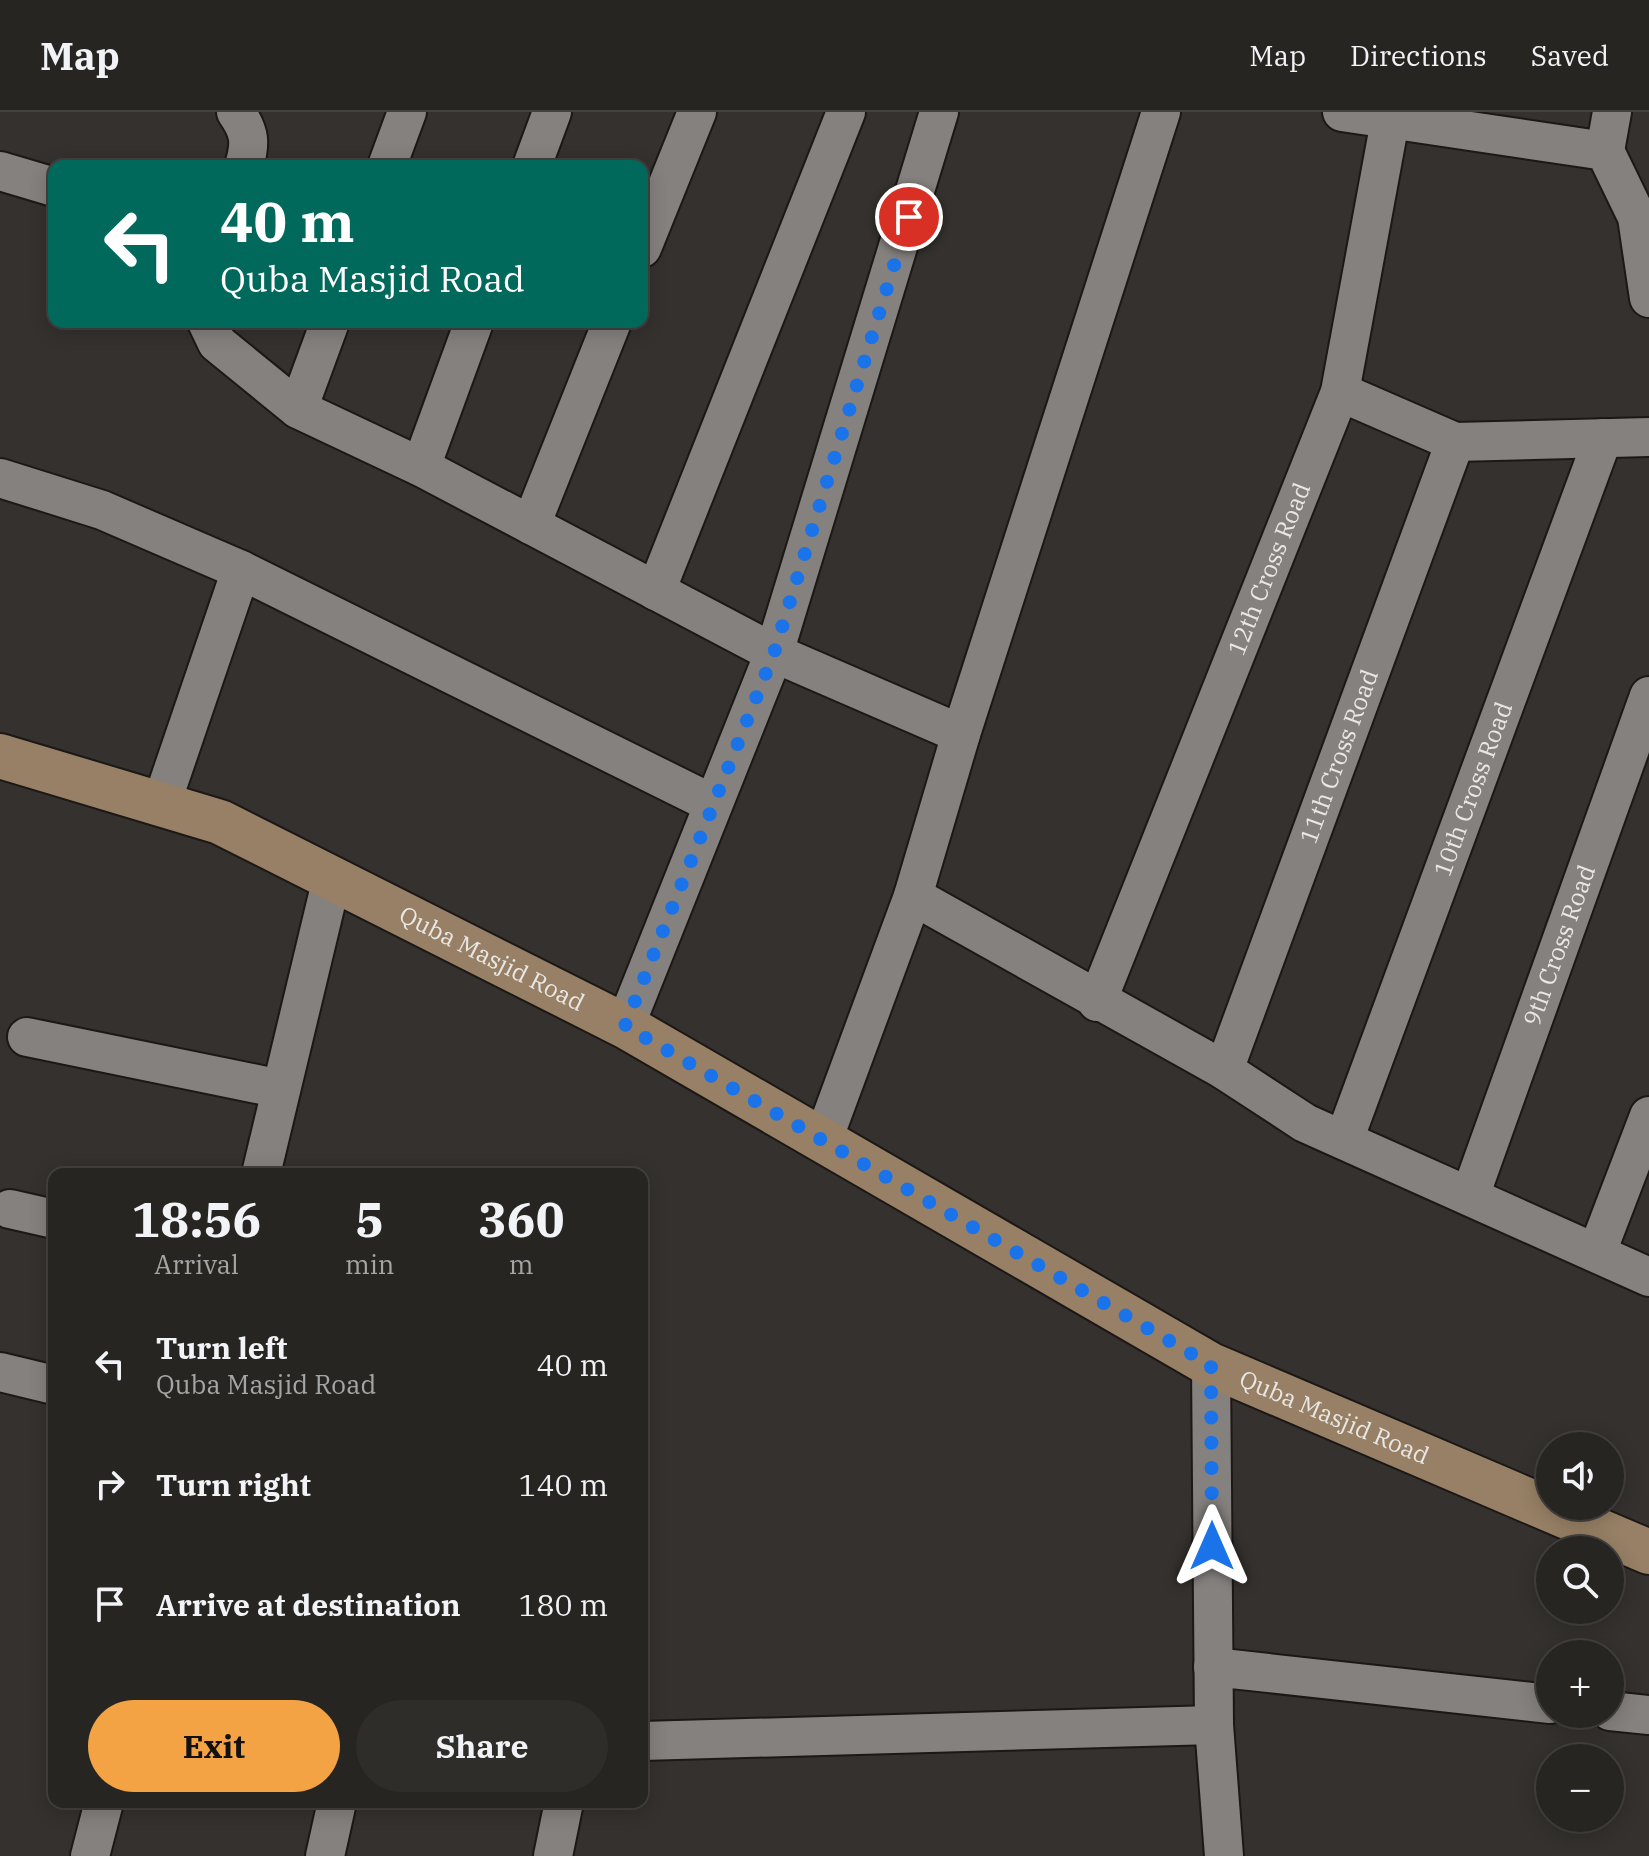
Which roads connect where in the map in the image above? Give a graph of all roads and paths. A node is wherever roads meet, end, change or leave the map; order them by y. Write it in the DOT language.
graph roads {
  1 [pos="236,112"];
  2 [pos="407,112"];
  3 [pos="552,112"];
  4 [pos="697,112"];
  5 [pos="846,112"];
  6 [pos="939,112"];
  7 [pos="1161,112"];
  8 [pos="1342,112"];
  9 [pos="1612,112"];
  10 [pos="1432,120"];
  11 [pos="1390,121"];
  12 [pos="1548,128"];
  13 [pos="1605,151"];
  14 [pos="246,160"];
  15 [pos="389,160"];
  16 [pos="534,160"];
  17 [pos="0,171"];
  18 [pos="48,185"];
  19 [pos="648,233"];
  20 [pos="1649,298"];
  21 [pos="210,328"];
  22 [pos="328,328"];
  23 [pos="472,328"];
  24 [pos="610,328"];
  25 [pos="1340,392"];
  26 [pos="298,409"];
  27 [pos="1649,437"];
  28 [pos="1603,438"];
  29 [pos="1455,442"];
  30 [pos="421,467"];
  31 [pos="0,478"];
  32 [pos="531,525"];
  33 [pos="241,570"];
  34 [pos="656,591"];
  35 [pos="774,653"];
  36 [pos="1649,696"];
  37 [pos="961,734"];
  38 [pos="0,756"];
  39 [pos="162,802"];
  40 [pos="711,803"];
  41 [pos="332,878"];
  42 [pos="913,896"];
  43 [pos="1097,1002"];
  44 [pos="625,1026"];
  45 [pos="27,1037"];
  46 [pos="1224,1070"];
  47 [pos="281,1089"];
  48 [pos="1649,1116"];
  49 [pos="823,1140"];
  50 [pos="1344,1140"];
  51 [pos="262,1168"];
  52 [pos="1470,1196"];
  53 [pos="10,1209"];
  54 [pos="48,1218"];
  55 [pos="1597,1252"];
  56 [pos="1649,1277"];
  57 [pos="1211,1365"];
  58 [pos="0,1372"];
  59 [pos="48,1384"];
  60 [pos="1649,1552"];
  61 [pos="1213,1667"];
  62 [pos="1536,1702"];
  63 [pos="1624,1712"];
  64 [pos="1649,1715"];
  65 [pos="1214,1725"];
  66 [pos="648,1741"];
  67 [pos="102,1808"];
  68 [pos="336,1808"];
  69 [pos="563,1808"];
  70 [pos="90,1856"];
  71 [pos="325,1856"];
  72 [pos="553,1856"];
  73 [pos="1224,1856"];
  1 -- 14 [label="street"];
  2 -- 15 [label="street"];
  3 -- 16 [label="street"];
  4 -- 19 [label="street"];
  5 -- 34 [label="street"];
  6 -- 35 [label="street"];
  7 -- 37 [label="street"];
  8 -- 11 [label="street"];
  9 -- 13 [label="street"];
  10 -- 11 [label="street"];
  10 -- 12 [label="street"];
  11 -- 25 [label="street, 12th Cross Road"];
  12 -- 13 [label="street"];
  13 -- 20 [label="street"];
  17 -- 18 [label="street"];
  21 -- 26 [label="street"];
  22 -- 26 [label="street"];
  23 -- 30 [label="street"];
  24 -- 32 [label="street"];
  25 -- 29 [label="street"];
  25 -- 43 [label="street, 12th Cross Road"];
  26 -- 30 [label="street"];
  27 -- 28 [label="street"];
  28 -- 29 [label="street"];
  28 -- 50 [label="street, 10th Cross Road"];
  29 -- 46 [label="street, 11th Cross Road"];
  30 -- 32 [label="street"];
  31 -- 33 [label="street"];
  32 -- 34 [label="street"];
  33 -- 39 [label="street"];
  33 -- 40 [label="street"];
  34 -- 35 [label="street"];
  35 -- 37 [label="street"];
  35 -- 40 [label="street"];
  36 -- 52 [label="street, 9th Cross Road"];
  37 -- 42 [label="street"];
  38 -- 39 [label="street, Quba Masjid Road"];
  39 -- 41 [label="street, Quba Masjid Road"];
  40 -- 44 [label="street"];
  41 -- 44 [label="street, Quba Masjid Road"];
  41 -- 47 [label="street"];
  42 -- 43 [label="street"];
  42 -- 49 [label="street"];
  43 -- 46 [label="street"];
  44 -- 49 [label="street, Quba Masjid Road"];
  45 -- 47 [label="street"];
  46 -- 50 [label="street"];
  47 -- 51 [label="street"];
  48 -- 55 [label="street"];
  49 -- 57 [label="street, Quba Masjid Road"];
  50 -- 52 [label="street"];
  52 -- 55 [label="street"];
  53 -- 54 [label="street"];
  55 -- 56 [label="street"];
  57 -- 60 [label="street, Quba Masjid Road"];
  57 -- 61 [label="street"];
  58 -- 59 [label="street"];
  61 -- 62 [label="street"];
  61 -- 65 [label="street"];
  63 -- 64 [label="street"];
  65 -- 66 [label="street"];
  65 -- 73 [label="street"];
  67 -- 70 [label="street"];
  68 -- 71 [label="street"];
  69 -- 72 [label="street"];
}
